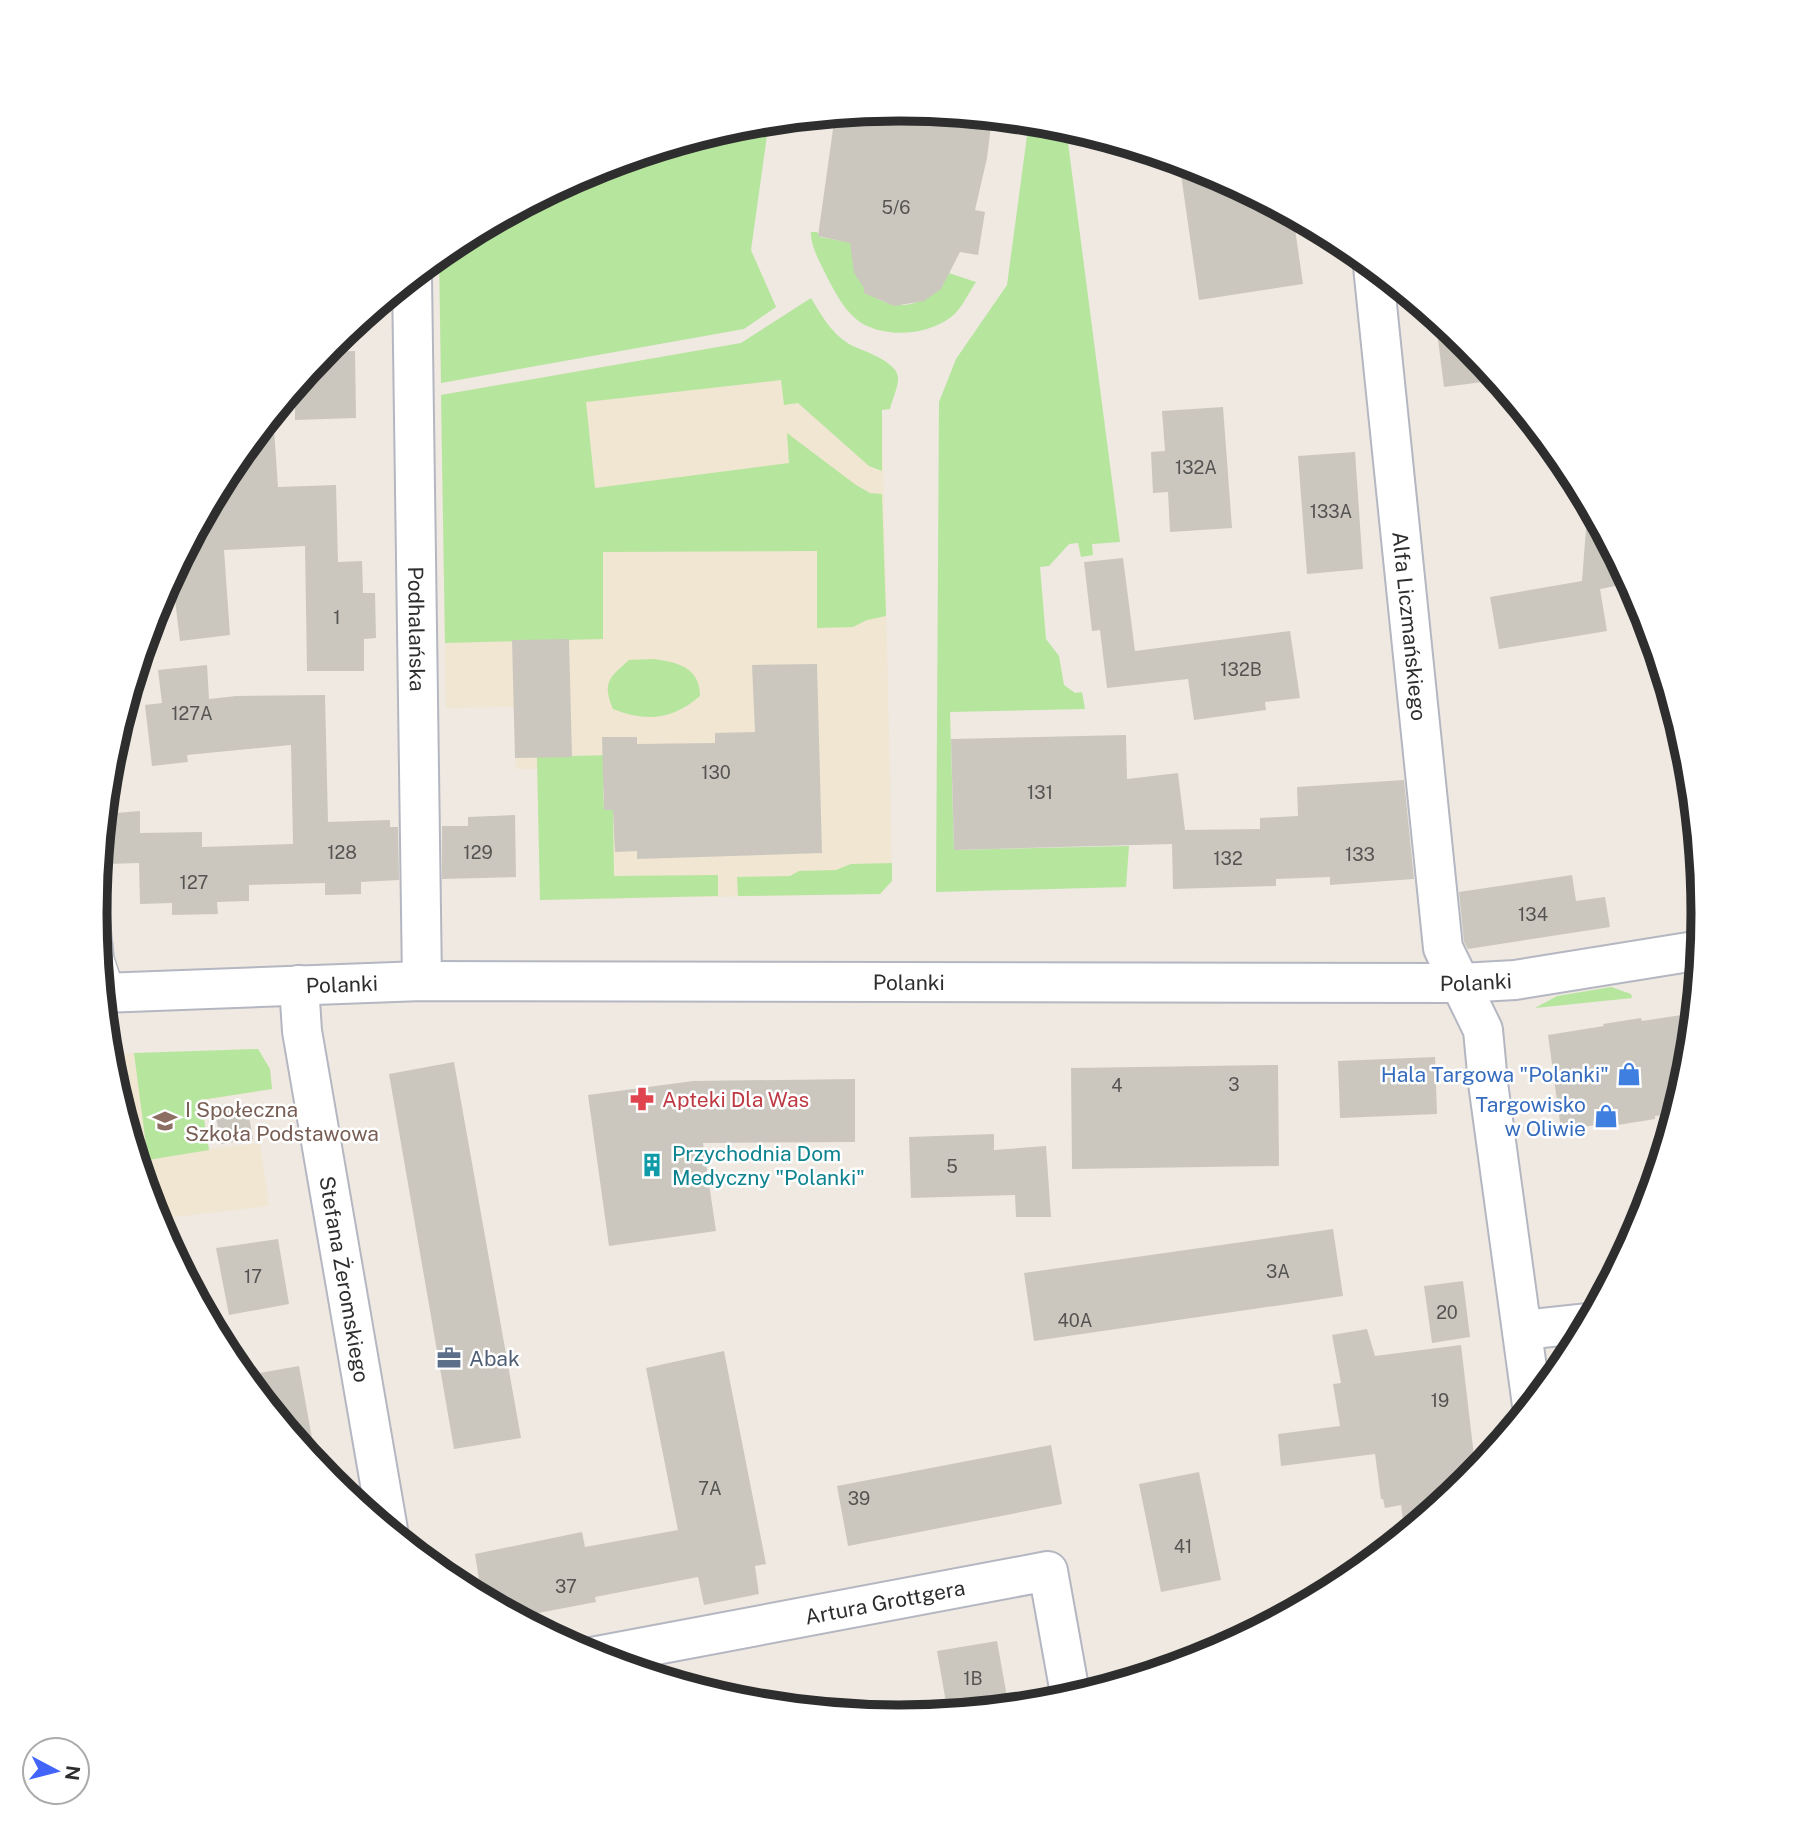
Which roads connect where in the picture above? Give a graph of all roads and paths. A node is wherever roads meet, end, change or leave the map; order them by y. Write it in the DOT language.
graph roads {
  1 [pos="1374,279"];
  2 [pos="412,289"];
  3 [pos="1691,952"];
  4 [pos="422,981"];
  5 [pos="1461,983"];
  6 [pos="299,985"];
  7 [pos="111,993"];
  8 [pos="1577,1324"];
  9 [pos="1522,1330"];
  10 [pos="1530,1393"];
  11 [pos="386,1517"];
  12 [pos="615,1653"];
  13 [pos="1069,1687"];
  1 -- 5 [label="street, Alfa Liczmańskiego"];
  2 -- 4 [label="street, Podhalańska"];
  3 -- 5 [label="street, Polanki"];
  4 -- 5 [label="street, Polanki"];
  4 -- 6 [label="street, Polanki"];
  5 -- 9 [label="street, Alfa Liczmańskiego"];
  6 -- 7 [label="street, Polanki"];
  6 -- 11 [label="street, Stefana Żeromskiego"];
  8 -- 9 [label="street"];
  9 -- 10 [label="street, Alfa Liczmańskiego"];
  12 -- 13 [label="street, Artura Grottgera"];
}
